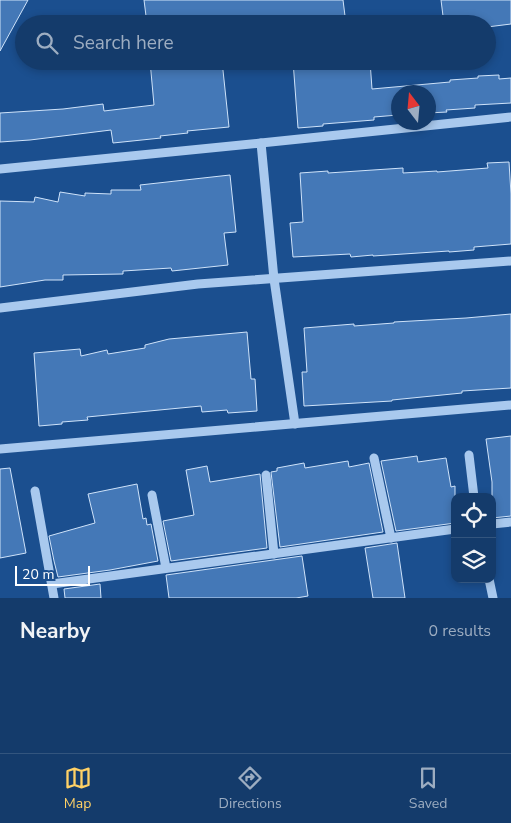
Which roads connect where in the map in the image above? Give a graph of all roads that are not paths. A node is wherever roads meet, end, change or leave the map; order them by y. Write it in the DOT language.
graph roads {
  1 [pos="511,118"];
  2 [pos="261,144"];
  3 [pos="0,168"];
  4 [pos="511,261"];
  5 [pos="274,279"];
  6 [pos="0,308"];
  7 [pos="511,405"];
  8 [pos="295,424"];
  9 [pos="0,449"];
  10 [pos="469,455"];
  11 [pos="374,458"];
  12 [pos="266,475"];
  13 [pos="34,491"];
  14 [pos="474,493"];
  15 [pos="152,495"];
  16 [pos="511,522"];
  17 [pos="496,524"];
  18 [pos="451,530"];
  19 [pos="391,538"];
  20 [pos="274,554"];
  21 [pos="166,568"];
  22 [pos="491,583"];
  23 [pos="52,584"];
  24 [pos="54,598"];
  25 [pos="494,598"];
  1 -- 2 [label="street"];
  2 -- 3 [label="street"];
  2 -- 5 [label="street"];
  4 -- 5 [label="street"];
  5 -- 6 [label="street"];
  5 -- 8 [label="street"];
  7 -- 8 [label="street"];
  8 -- 9 [label="street"];
  10 -- 14 [label="street"];
  11 -- 19 [label="street"];
  12 -- 20 [label="street"];
  13 -- 23 [label="street"];
  15 -- 21 [label="street"];
  16 -- 17 [label="street"];
  18 -- 19 [label="street"];
  19 -- 20 [label="street"];
  20 -- 21 [label="street"];
  21 -- 23 [label="street"];
  22 -- 25 [label="street"];
  23 -- 24 [label="street"];
}
